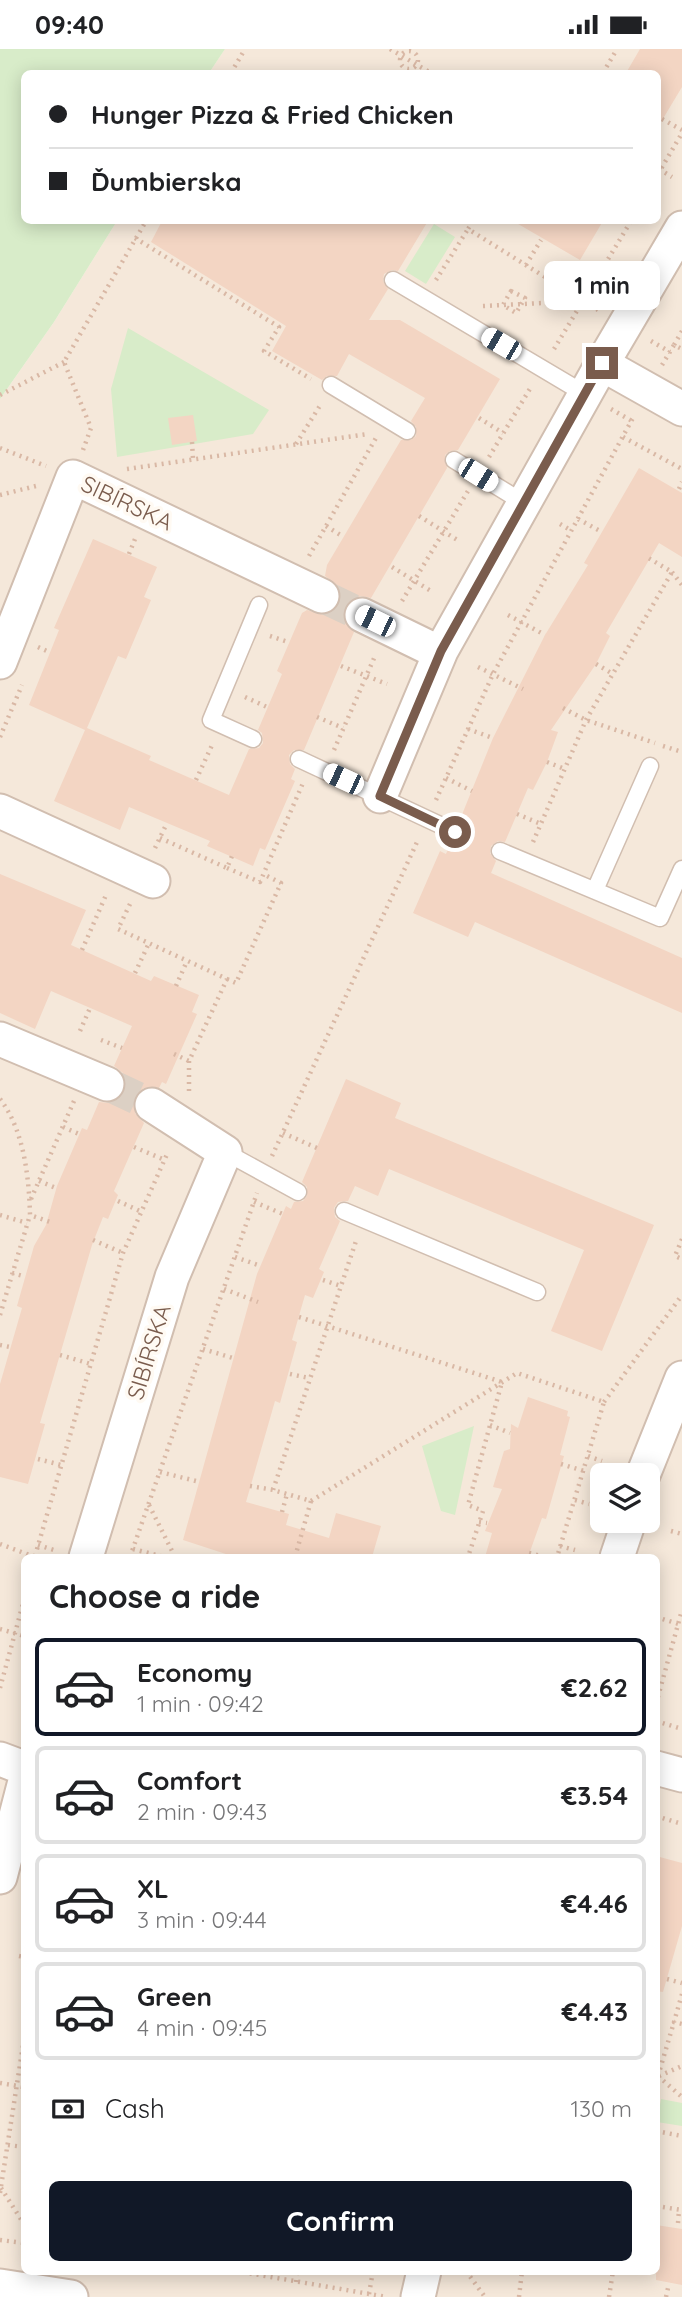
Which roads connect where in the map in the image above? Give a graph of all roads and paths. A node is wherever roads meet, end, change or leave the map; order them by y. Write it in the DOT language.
graph roads {
  1 [pos="245,49"];
  2 [pos="390,49"];
  3 [pos="617,49"];
  4 [pos="402,56"];
  5 [pos="416,65"];
  6 [pos="233,70"];
  7 [pos="425,70"];
  8 [pos="605,70"];
  9 [pos="662,120"];
  10 [pos="682,132"];
  11 [pos="661,168"];
  12 [pos="661,172"];
  13 [pos="672,177"];
  14 [pos="144,224"];
  15 [pos="471,224"];
  16 [pos="627,224"];
  17 [pos="682,228"];
  18 [pos="468,229"];
  19 [pos="135,239"];
  20 [pos="541,240"];
  21 [pos="526,265"];
  22 [pos="604,267"];
  23 [pos="393,280"];
  24 [pos="551,280"];
  25 [pos="425,299"];
  26 [pos="583,301"];
  27 [pos="521,304"];
  28 [pos="503,305"];
  29 [pos="442,309"];
  30 [pos="624,325"];
  31 [pos="682,331"];
  32 [pos="674,345"];
  33 [pos="682,349"];
  34 [pos="64,362"];
  35 [pos="602,363"];
  36 [pos="542,368"];
  37 [pos="325,389"];
  38 [pos="649,390"];
  39 [pos="585,394"];
  40 [pos="0,395"];
  41 [pos="682,409"];
  42 [pos="480,418"];
  43 [pos="407,431"];
  44 [pos="379,432"];
  45 [pos="503,433"];
  46 [pos="623,437"];
  47 [pos="192,442"];
  48 [pos="295,445"];
  49 [pos="0,447"];
  50 [pos="194,459"];
  51 [pos="454,460"];
  52 [pos="682,469"];
  53 [pos="478,475"];
  54 [pos="73,477"];
  55 [pos="682,482"];
  56 [pos="678,489"];
  57 [pos="524,503"];
  58 [pos="419,516"];
  59 [pos="578,519"];
  60 [pos="560,524"];
  61 [pos="326,526"];
  62 [pos="444,531"];
  63 [pos="572,531"];
  64 [pos="602,532"];
  65 [pos="138,533"];
  66 [pos="342,536"];
  67 [pos="459,541"];
  68 [pos="129,555"];
  69 [pos="645,556"];
  70 [pos="392,567"];
  71 [pos="672,572"];
  72 [pos="414,580"];
  73 [pos="682,585"];
  74 [pos="430,591"];
  75 [pos="322,596"];
  76 [pos="259,605"];
  77 [pos="508,615"];
  78 [pos="375,621"];
  79 [pos="521,622"];
  80 [pos="545,635"];
  81 [pos="270,636"];
  82 [pos="288,642"];
  83 [pos="38,647"];
  84 [pos="49,652"];
  85 [pos="440,653"];
  86 [pos="0,662"];
  87 [pos="596,664"];
  88 [pos="341,666"];
  89 [pos="478,667"];
  90 [pos="493,674"];
  91 [pos="613,674"];
  92 [pos="366,675"];
  93 [pos="387,684"];
  94 [pos="523,689"];
  95 [pos="563,708"];
  96 [pos="317,717"];
  97 [pos="586,720"];
  98 [pos="222,725"];
  99 [pos="343,728"];
  100 [pos="468,729"];
  101 [pos="253,739"];
  102 [pos="492,739"];
  103 [pos="682,752"];
  104 [pos="299,759"];
  105 [pos="547,762"];
  106 [pos="650,766"];
  107 [pos="565,769"];
  108 [pos="325,771"];
  109 [pos="446,778"];
  110 [pos="196,780"];
  111 [pos="472,791"];
  112 [pos="380,796"];
  113 [pos="0,811"];
  114 [pos="517,814"];
  115 [pos="428,819"];
  116 [pos="167,823"];
  117 [pos="541,824"];
  118 [pos="455,832"];
  119 [pos="160,838"];
  120 [pos="500,851"];
  121 [pos="232,856"];
  122 [pos="524,861"];
  123 [pos="150,868"];
  124 [pos="227,868"];
  125 [pos="682,869"];
  126 [pos="263,874"];
  127 [pos="595,890"];
  128 [pos="106,895"];
  129 [pos="149,943"];
  130 [pos="82,950"];
  131 [pos="188,961"];
  132 [pos="135,973"];
  133 [pos="227,979"];
  134 [pos="176,986"];
  135 [pos="90,1008"];
  136 [pos="80,1031"];
  137 [pos="0,1039"];
  138 [pos="101,1040"];
  139 [pos="122,1048"];
  140 [pos="174,1054"];
  141 [pos="189,1061"];
  142 [pos="96,1080"];
  143 [pos="0,1099"];
  144 [pos="152,1105"];
  145 [pos="181,1124"];
  146 [pos="63,1127"];
  147 [pos="283,1133"];
  148 [pos="79,1134"];
  149 [pos="134,1147"];
  150 [pos="317,1148"];
  151 [pos="225,1152"];
  152 [pos="165,1160"];
  153 [pos="263,1175"];
  154 [pos="39,1181"];
  155 [pos="56,1188"];
  156 [pos="298,1192"];
  157 [pos="118,1201"];
  158 [pos="254,1202"];
  159 [pos="30,1203"];
  160 [pos="344,1211"];
  161 [pos="142,1212"];
  162 [pos="283,1214"];
  163 [pos="0,1215"];
  164 [pos="30,1215"];
  165 [pos="365,1219"];
  166 [pos="27,1223"];
  167 [pos="53,1223"];
  168 [pos="93,1240"];
  169 [pos="682,1240"];
  170 [pos="123,1253"];
  171 [pos="235,1257"];
  172 [pos="682,1259"];
  173 [pos="261,1266"];
  174 [pos="12,1273"];
  175 [pos="23,1276"];
  176 [pos="323,1280"];
  177 [pos="341,1286"];
  178 [pos="224,1289"];
  179 [pos="537,1292"];
  180 [pos="682,1295"];
  181 [pos="258,1302"];
  182 [pos="0,1315"];
  183 [pos="299,1317"];
  184 [pos="326,1327"];
  185 [pos="0,1345"];
  186 [pos="10,1347"];
  187 [pos="203,1349"];
  188 [pos="60,1355"];
  189 [pos="233,1357"];
  190 [pos="91,1364"];
  191 [pos="290,1374"];
  192 [pos="309,1378"];
  193 [pos="682,1378"];
  194 [pos="502,1383"];
  195 [pos="604,1402"];
  196 [pos="490,1425"];
  197 [pos="510,1433"];
  198 [pos="588,1456"];
  199 [pos="38,1459"];
  200 [pos="602,1461"];
  201 [pos="648,1463"];
  202 [pos="561,1464"];
  203 [pos="61,1465"];
  204 [pos="584,1471"];
  205 [pos="160,1472"];
  206 [pos="200,1482"];
  207 [pos="250,1486"];
  208 [pos="276,1491"];
  209 [pos="287,1494"];
  210 [pos="575,1500"];
  211 [pos="311,1501"];
  212 [pos="149,1504"];
  213 [pos="589,1504"];
  214 [pos="282,1512"];
  215 [pos="480,1522"];
  216 [pos="487,1523"];
  217 [pos="671,1531"];
  218 [pos="625,1533"];
  219 [pos="682,1534"];
  220 [pos="0,1544"];
  221 [pos="561,1546"];
  222 [pos="133,1549"];
  223 [pos="575,1550"];
  224 [pos="529,1553"];
  225 [pos="27,1554"];
  226 [pos="36,1554"];
  227 [pos="87,1554"];
  228 [pos="131,1554"];
  229 [pos="152,1554"];
  230 [pos="174,1554"];
  231 [pos="296,1554"];
  232 [pos="469,1554"];
  233 [pos="533,1554"];
  234 [pos="558,1554"];
  235 [pos="618,1554"];
  236 [pos="682,1610"];
  237 [pos="21,1613"];
  238 [pos="660,1618"];
  239 [pos="680,1625"];
  240 [pos="0,1629"];
  241 [pos="16,1634"];
  242 [pos="21,1635"];
  243 [pos="0,1688"];
  244 [pos="660,1690"];
  245 [pos="660,1722"];
  246 [pos="682,1728"];
  247 [pos="0,1759"];
  248 [pos="21,1766"];
  249 [pos="660,1769"];
  250 [pos="682,1775"];
  251 [pos="21,1796"];
  252 [pos="660,1817"];
  253 [pos="682,1823"];
  254 [pos="0,1877"];
  255 [pos="667,1979"];
  256 [pos="682,1983"];
  257 [pos="682,1994"];
  258 [pos="674,2022"];
  259 [pos="682,2024"];
  260 [pos="660,2052"];
  261 [pos="665,2053"];
  262 [pos="21,2059"];
  263 [pos="682,2066"];
  264 [pos="660,2067"];
  265 [pos="660,2075"];
  266 [pos="660,2079"];
  267 [pos="0,2083"];
  268 [pos="17,2086"];
  269 [pos="21,2087"];
  270 [pos="682,2097"];
  271 [pos="660,2132"];
  272 [pos="682,2136"];
  273 [pos="8,2145"];
  274 [pos="21,2147"];
  275 [pos="1,2187"];
  276 [pos="0,2193"];
  277 [pos="660,2207"];
  278 [pos="681,2210"];
  279 [pos="21,2219"];
  280 [pos="678,2223"];
  281 [pos="0,2239"];
  282 [pos="21,2242"];
  283 [pos="258,2275"];
  284 [pos="297,2275"];
  285 [pos="372,2275"];
  286 [pos="423,2275"];
  287 [pos="469,2275"];
  288 [pos="522,2275"];
  289 [pos="612,2275"];
  290 [pos="296,2282"];
  291 [pos="0,2286"];
  292 [pos="667,2288"];
  293 [pos="369,2294"];
  294 [pos="61,2296"];
  295 [pos="387,2297"];
  296 [pos="418,2297"];
  297 [pos="485,2297"];
  298 [pos="519,2297"];
  299 [pos="609,2297"];
  300 [pos="666,2297"];
  1 -- 6 [label="path"];
  2 -- 4 [label="path"];
  3 -- 8 [label="path"];
  4 -- 5 [label="path"];
  4 -- 5 [label="path"];
  5 -- 7 [label="path"];
  9 -- 10 [label="path"];
  10 -- 11 [label="path"];
  12 -- 13 [label="path"];
  14 -- 19 [label="path"];
  15 -- 18 [label="path"];
  16 -- 22 [label="path"];
  17 -- 30 [label="street"];
  18 -- 21 [label="path"];
  18 -- 25 [label="path"];
  19 -- 34 [label="path"];
  19 -- 37 [label="path"];
  20 -- 21 [label="path"];
  21 -- 24 [label="path"];
  22 -- 24 [label="path"];
  22 -- 26 [label="path"];
  23 -- 25 [label="lane"];
  24 -- 26 [label="path"];
  25 -- 29 [label="lane"];
  26 -- 27 [label="path"];
  26 -- 30 [label="path"];
  26 -- 36 [label="path"];
  27 -- 28 [label="path"];
  27 -- 28 [label="path"];
  28 -- 29 [label="path"];
  29 -- 36 [label="lane"];
  30 -- 35 [label="street"];
  31 -- 32 [label="path"];
  32 -- 33 [label="path"];
  32 -- 38 [label="path"];
  34 -- 40 [label="path"];
  34 -- 54 [label="path"];
  35 -- 38 [label="street"];
  35 -- 39 [label="street"];
  36 -- 39 [label="lane"];
  36 -- 45 [label="path"];
  37 -- 43 [label="lane"];
  37 -- 48 [label="path"];
  38 -- 41 [label="street"];
  38 -- 46 [label="path"];
  39 -- 57 [label="street"];
  42 -- 45 [label="path"];
  44 -- 48 [label="path"];
  45 -- 53 [label="path"];
  46 -- 52 [label="path"];
  46 -- 59 [label="path"];
  47 -- 50 [label="path"];
  48 -- 50 [label="path"];
  49 -- 54 [label="path"];
  50 -- 54 [label="path"];
  51 -- 53 [label="lane"];
  53 -- 57 [label="lane"];
  53 -- 62 [label="path"];
  54 -- 75 [label="street, SIBÍRSKA"];
  54 -- 86 [label="street, SIBÍRSKA"];
  55 -- 56 [label="path"];
  57 -- 85 [label="street"];
  58 -- 62 [label="path"];
  59 -- 63 [label="path"];
  59 -- 64 [label="path"];
  60 -- 63 [label="path"];
  61 -- 66 [label="path"];
  62 -- 67 [label="path"];
  62 -- 72 [label="path"];
  63 -- 79 [label="path"];
  65 -- 68 [label="path"];
  69 -- 71 [label="path"];
  70 -- 72 [label="path"];
  71 -- 73 [label="path"];
  71 -- 91 [label="path"];
  72 -- 74 [label="path"];
  72 -- 78 [label="path"];
  76 -- 98 [label="lane"];
  77 -- 79 [label="path"];
  78 -- 85 [label="street"];
  78 -- 92 [label="path"];
  79 -- 80 [label="path"];
  79 -- 90 [label="path"];
  81 -- 82 [label="path"];
  83 -- 84 [label="path"];
  85 -- 112 [label="street"];
  87 -- 91 [label="path"];
  88 -- 92 [label="path"];
  89 -- 90 [label="path"];
  90 -- 94 [label="path"];
  90 -- 100 [label="path"];
  91 -- 97 [label="path"];
  92 -- 93 [label="path"];
  92 -- 99 [label="path"];
  95 -- 97 [label="path"];
  96 -- 99 [label="path"];
  97 -- 103 [label="path"];
  97 -- 107 [label="path"];
  98 -- 101 [label="lane"];
  98 -- 110 [label="path"];
  99 -- 108 [label="path"];
  100 -- 102 [label="path"];
  100 -- 109 [label="path"];
  104 -- 108 [label="lane"];
  105 -- 107 [label="path"];
  106 -- 127 [label="lane"];
  107 -- 117 [label="path"];
  108 -- 112 [label="lane"];
  108 -- 126 [label="path"];
  109 -- 111 [label="path"];
  109 -- 115 [label="path"];
  112 -- 115 [label="lane"];
  113 -- 123 [label="street"];
  114 -- 117 [label="path"];
  115 -- 118 [label="lane"];
  115 -- 147 [label="path"];
  116 -- 119 [label="path"];
  117 -- 122 [label="path"];
  119 -- 123 [label="path"];
  119 -- 124 [label="path"];
  120 -- 122 [label="lane"];
  121 -- 124 [label="path"];
  122 -- 127 [label="lane"];
  123 -- 129 [label="path"];
  124 -- 126 [label="path"];
  125 -- 127 [label="lane"];
  126 -- 133 [label="path"];
  128 -- 130 [label="path"];
  129 -- 131 [label="path"];
  129 -- 132 [label="path"];
  131 -- 133 [label="path"];
  131 -- 134 [label="path"];
  133 -- 141 [label="path"];
  135 -- 136 [label="path"];
  137 -- 142 [label="street"];
  138 -- 139 [label="path"];
  140 -- 141 [label="path"];
  141 -- 145 [label="path"];
  142 -- 146 [label="path"];
  143 -- 159 [label="path"];
  144 -- 145 [label="street"];
  145 -- 151 [label="street"];
  145 -- 152 [label="path"];
  146 -- 148 [label="path"];
  146 -- 154 [label="path"];
  147 -- 150 [label="path"];
  147 -- 153 [label="path"];
  149 -- 152 [label="path"];
  151 -- 153 [label="lane"];
  151 -- 227 [label="street, SIBÍRSKA"];
  152 -- 161 [label="path"];
  153 -- 156 [label="lane"];
  153 -- 158 [label="path"];
  154 -- 155 [label="path"];
  154 -- 159 [label="path"];
  157 -- 161 [label="path"];
  158 -- 162 [label="path"];
  158 -- 171 [label="path"];
  159 -- 164 [label="path"];
  160 -- 165 [label="lane"];
  161 -- 170 [label="path"];
  163 -- 166 [label="path"];
  164 -- 166 [label="path"];
  164 -- 167 [label="path"];
  165 -- 177 [label="path"];
  165 -- 179 [label="lane"];
  166 -- 174 [label="path"];
  168 -- 170 [label="path"];
  169 -- 172 [label="path"];
  170 -- 190 [label="path"];
  171 -- 173 [label="path"];
  171 -- 178 [label="path"];
  174 -- 175 [label="path"];
  174 -- 182 [label="path"];
  176 -- 177 [label="path"];
  177 -- 184 [label="path"];
  178 -- 181 [label="path"];
  178 -- 187 [label="path"];
  180 -- 195 [label="path"];
  183 -- 184 [label="path"];
  184 -- 192 [label="path"];
  184 -- 194 [label="path"];
  185 -- 186 [label="path"];
  187 -- 189 [label="path"];
  187 -- 205 [label="path"];
  188 -- 190 [label="path"];
  190 -- 203 [label="path"];
  191 -- 192 [label="path"];
  192 -- 208 [label="path"];
  193 -- 201 [label="street"];
  194 -- 195 [label="path"];
  194 -- 196 [label="path"];
  194 -- 211 [label="path"];
  195 -- 198 [label="path"];
  196 -- 197 [label="path"];
  196 -- 215 [label="path"];
  198 -- 200 [label="path"];
  198 -- 204 [label="path"];
  199 -- 203 [label="path"];
  202 -- 204 [label="path"];
  203 -- 226 [label="path"];
  204 -- 210 [label="path"];
  205 -- 206 [label="path"];
  205 -- 212 [label="path"];
  207 -- 208 [label="path"];
  208 -- 209 [label="path"];
  209 -- 211 [label="path"];
  209 -- 214 [label="path"];
  210 -- 213 [label="path"];
  210 -- 221 [label="path"];
  211 -- 231 [label="path"];
  212 -- 222 [label="path"];
  212 -- 230 [label="path"];
  215 -- 216 [label="path"];
  215 -- 232 [label="path"];
  217 -- 219 [label="path"];
  218 -- 235 [label="street"];
  220 -- 225 [label="path"];
  221 -- 223 [label="path"];
  221 -- 234 [label="path"];
  222 -- 228 [label="path"];
  222 -- 229 [label="path"];
  224 -- 233 [label="path"];
  236 -- 239 [label="path"];
  237 -- 241 [label="path"];
  238 -- 239 [label="path"];
  239 -- 244 [label="path"];
  240 -- 241 [label="path"];
  241 -- 242 [label="path"];
  241 -- 243 [label="path"];
  245 -- 246 [label="path"];
  247 -- 248 [label="street"];
  249 -- 250 [label="street"];
  251 -- 254 [label="street"];
  252 -- 253 [label="path"];
  255 -- 256 [label="path"];
  257 -- 258 [label="path"];
  258 -- 259 [label="path"];
  258 -- 261 [label="path"];
  260 -- 261 [label="path"];
  261 -- 264 [label="path"];
  262 -- 268 [label="path"];
  263 -- 265 [label="path"];
  266 -- 270 [label="path"];
  267 -- 268 [label="path"];
  268 -- 269 [label="path"];
  268 -- 273 [label="path"];
  271 -- 272 [label="path"];
  273 -- 274 [label="path"];
  273 -- 275 [label="path"];
  275 -- 276 [label="path"];
  275 -- 279 [label="path"];
  277 -- 278 [label="path"];
  278 -- 280 [label="path"];
  281 -- 282 [label="path"];
  283 -- 290 [label="path"];
  284 -- 290 [label="path"];
  285 -- 293 [label="path"];
  286 -- 296 [label="street"];
  287 -- 297 [label="path"];
  288 -- 298 [label="path"];
  289 -- 299 [label="path"];
  290 -- 293 [label="path"];
  291 -- 294 [label="street"];
  292 -- 300 [label="path"];
  293 -- 295 [label="path"];
}
